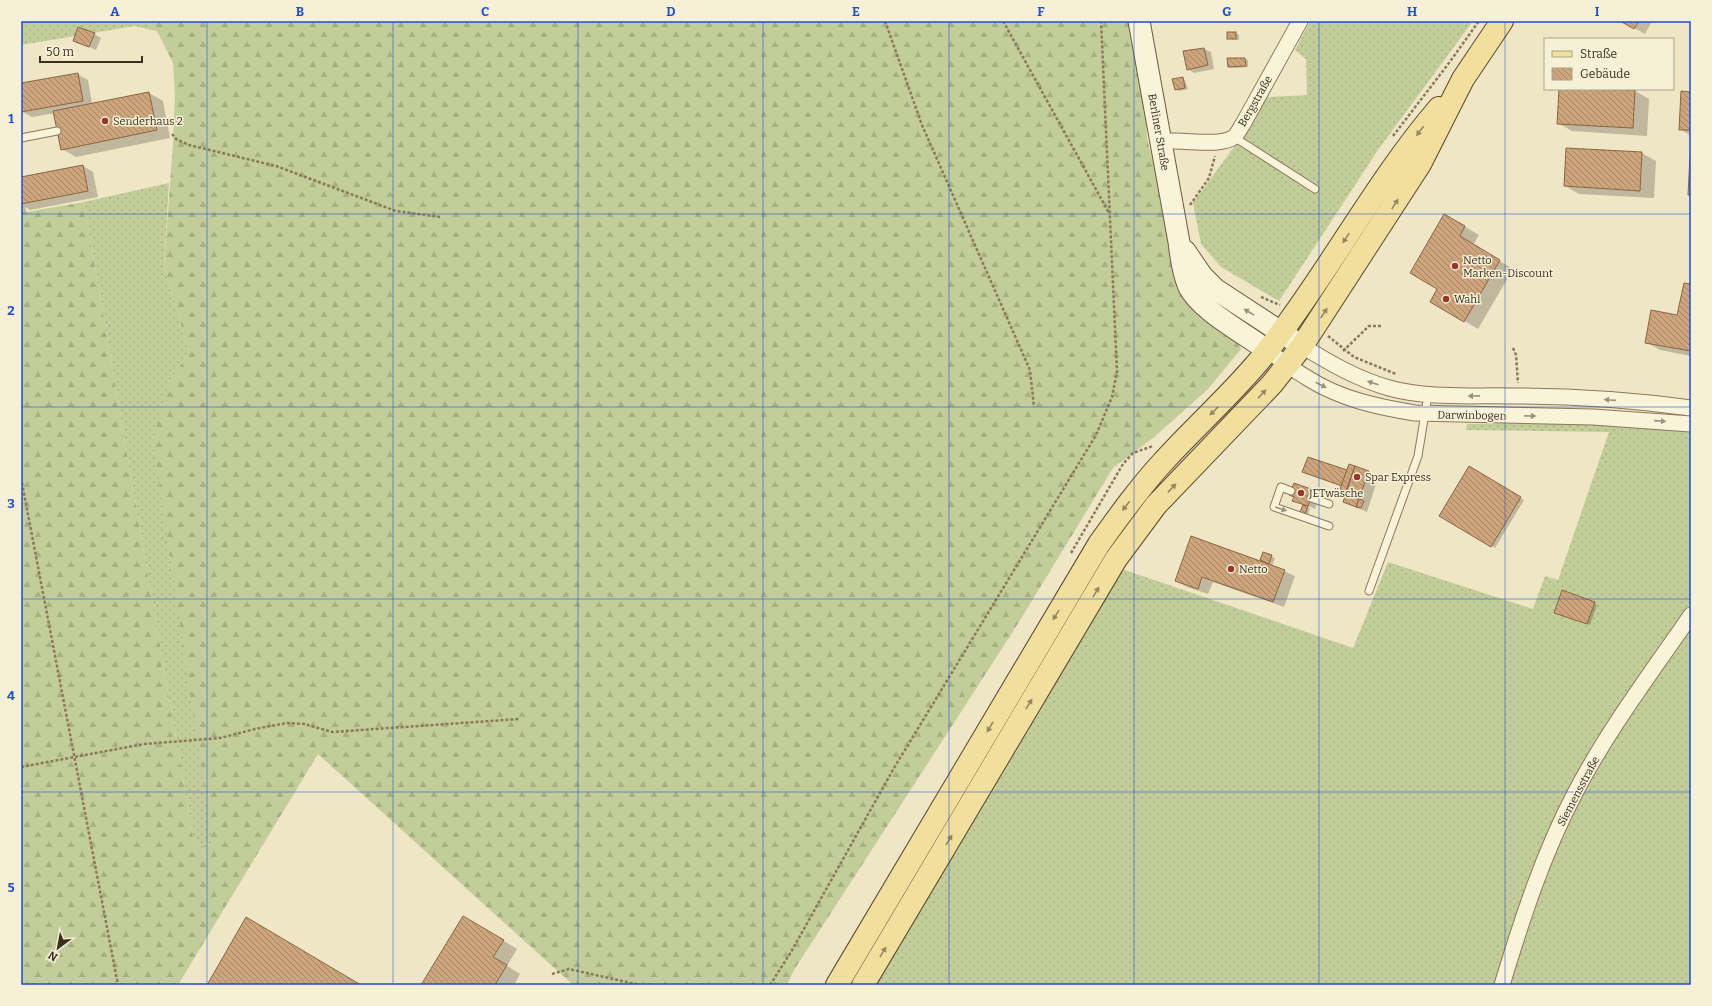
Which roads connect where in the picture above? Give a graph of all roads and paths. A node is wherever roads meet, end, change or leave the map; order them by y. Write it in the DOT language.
graph roads {
  1 [pos="885,21"];
  2 [pos="1003,21"];
  3 [pos="1101,21"];
  4 [pos="1139,21"];
  5 [pos="1300,21"];
  6 [pos="1479,21"];
  7 [pos="1502,21"];
  8 [pos="1449,63"];
  9 [pos="1464,79"];
  10 [pos="57,131"];
  11 [pos="172,134"];
  12 [pos="1234,137"];
  13 [pos="21,138"];
  14 [pos="1161,142"];
  15 [pos="1216,143"];
  16 [pos="1315,189"];
  17 [pos="1188,198"];
  18 [pos="1190,205"];
  19 [pos="1110,213"];
  20 [pos="1192,213"];
  21 [pos="440,217"];
  22 [pos="1179,242"];
  23 [pos="1255,294"];
  24 [pos="1295,314"];
  25 [pos="1382,326"];
  26 [pos="1315,327"];
  27 [pos="1282,332"];
  28 [pos="1302,346"];
  29 [pos="1513,348"];
  30 [pos="1268,351"];
  31 [pos="1343,351"];
  32 [pos="1288,365"];
  33 [pos="1397,374"];
  34 [pos="1518,385"];
  35 [pos="1428,395"];
  36 [pos="1034,407"];
  37 [pos="1691,408"];
  38 [pos="1427,413"];
  39 [pos="1691,424"];
  40 [pos="21,478"];
  41 [pos="1291,491"];
  42 [pos="1311,498"];
  43 [pos="1329,504"];
  44 [pos="1329,526"];
  45 [pos="1369,592"];
  46 [pos="1691,615"];
  47 [pos="519,719"];
  48 [pos="75,756"];
  49 [pos="21,767"];
  50 [pos="552,974"];
  51 [pos="118,985"];
  52 [pos="640,985"];
  53 [pos="770,985"];
  54 [pos="837,985"];
  55 [pos="863,985"];
  56 [pos="1502,985"];
  1 -- 36 [label="path"];
  2 -- 19 [label="path"];
  3 -- 19 [label="path"];
  4 -- 14 [label="street, Berliner Straße"];
  5 -- 12 [label="street, Bergstraße"];
  6 -- 8 [label="path"];
  7 -- 9 [label="main road"];
  9 -- 24 [label="main road, one-way"];
  26 -- 9 [label="main road, one-way"];
  10 -- 13 [label="lane"];
  11 -- 21 [label="path"];
  12 -- 15 [label="street, Bergstraße"];
  12 -- 16 [label="lane"];
  14 -- 15 [label="street, Bergstraße"];
  14 -- 22 [label="street, Berliner Straße"];
  15 -- 18 [label="path"];
  17 -- 18 [label="path"];
  18 -- 20 [label="path"];
  19 -- 53 [label="path"];
  27 -- 22 [label="street, Berliner Straße, one-way"];
  22 -- 30 [label="street, Berliner Straße"];
  23 -- 24 [label="path"];
  24 -- 27 [label="main road"];
  25 -- 31 [label="path"];
  26 -- 28 [label="main road"];
  26 -- 31 [label="path"];
  27 -- 28 [label="street, Berliner Straße"];
  27 -- 30 [label="main road"];
  28 -- 32 [label="main road"];
  35 -- 28 [label="street, Darwinbogen, one-way"];
  29 -- 34 [label="path"];
  30 -- 32 [label="street, Darwinbogen"];
  30 -- 54 [label="main road, one-way"];
  31 -- 33 [label="path"];
  32 -- 38 [label="street, Darwinbogen, one-way"];
  55 -- 32 [label="main road, one-way"];
  37 -- 35 [label="street, Darwinbogen, one-way"];
  35 -- 38 [label="lane"];
  38 -- 39 [label="street, Darwinbogen, one-way"];
  38 -- 45 [label="lane"];
  40 -- 48 [label="path"];
  41 -- 44 [label="lane, one-way"];
  42 -- 43 [label="lane"];
  46 -- 56 [label="street, Siemensstraße"];
  47 -- 48 [label="path"];
  48 -- 49 [label="path"];
  48 -- 51 [label="path"];
  50 -- 52 [label="path"];
}
